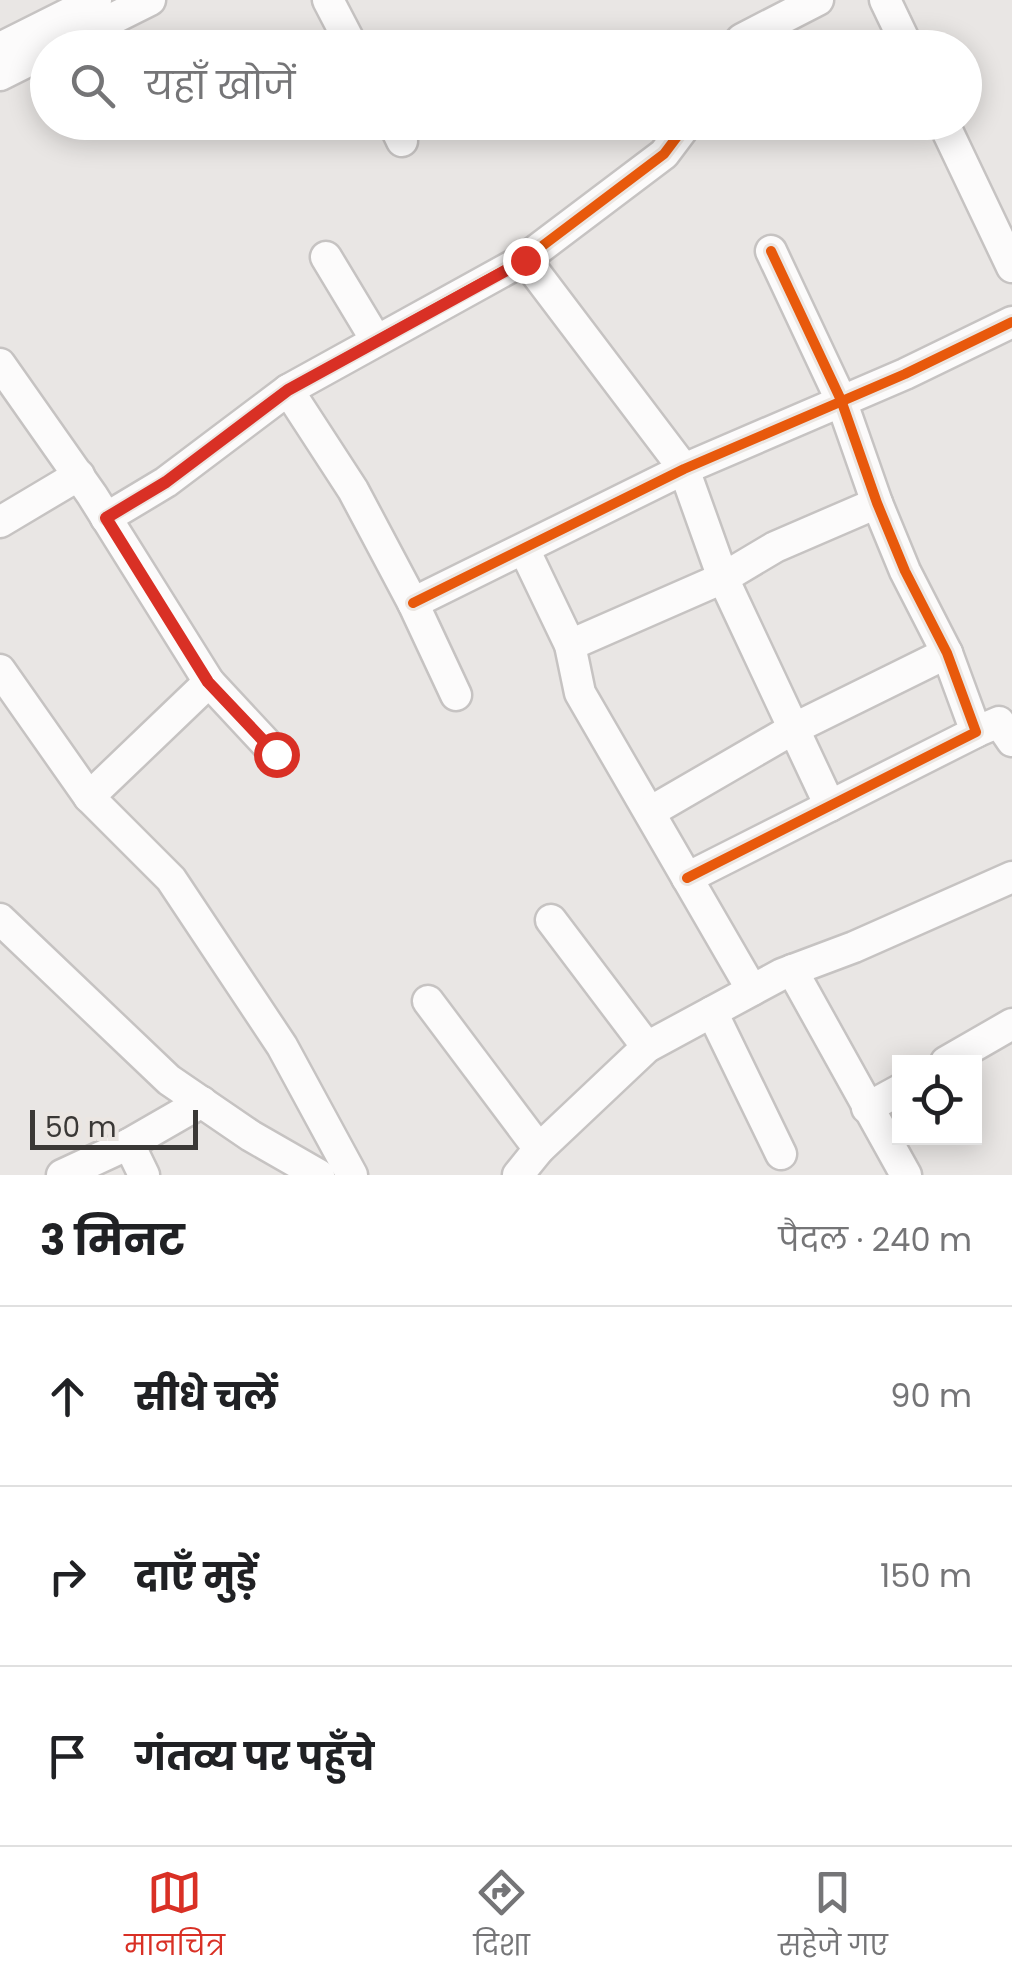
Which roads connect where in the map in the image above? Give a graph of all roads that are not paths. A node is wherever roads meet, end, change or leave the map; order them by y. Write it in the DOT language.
graph roads {
  1 [pos="96,0"];
  2 [pos="150,0"];
  3 [pos="328,0"];
  4 [pos="818,0"];
  5 [pos="885,0"];
  6 [pos="36,30"];
  7 [pos="90,30"];
  8 [pos="344,30"];
  9 [pos="760,30"];
  10 [pos="899,30"];
  11 [pos="30,33"];
  12 [pos="0,48"];
  13 [pos="30,60"];
  14 [pos="0,75"];
  15 [pos="674,140"];
  16 [pos="952,140"];
  17 [pos="772,252"];
  18 [pos="326,258"];
  19 [pos="525,260"];
  20 [pos="1012,267"];
  21 [pos="1012,322"];
  22 [pos="376,340"];
  23 [pos="0,364"];
  24 [pos="288,390"];
  25 [pos="841,400"];
  26 [pos="684,469"];
  27 [pos="79,476"];
  28 [pos="877,504"];
  29 [pos="106,518"];
  30 [pos="0,522"];
  31 [pos="524,548"];
  32 [pos="723,578"];
  33 [pos="413,603"];
  34 [pos="570,645"];
  35 [pos="947,653"];
  36 [pos="0,670"];
  37 [pos="208,682"];
  38 [pos="456,695"];
  39 [pos="11,711"];
  40 [pos="792,728"];
  41 [pos="971,734"];
  42 [pos="1012,741"];
  43 [pos="276,754"];
  44 [pos="89,797"];
  45 [pos="830,806"];
  46 [pos="650,812"];
  47 [pos="1012,877"];
  48 [pos="687,878"];
  49 [pos="0,919"];
  50 [pos="551,920"];
  51 [pos="13,951"];
  52 [pos="792,970"];
  53 [pos="752,990"];
  54 [pos="428,1001"];
  55 [pos="712,1012"];
  56 [pos="1012,1024"];
  57 [pos="647,1047"];
  58 [pos="958,1055"];
  59 [pos="892,1094"];
  60 [pos="202,1102"];
  61 [pos="867,1108"];
  62 [pos="130,1144"];
  63 [pos="539,1149"];
  64 [pos="781,1154"];
  65 [pos="68,1174"];
  66 [pos="144,1175"];
  67 [pos="319,1175"];
  68 [pos="352,1175"];
  69 [pos="518,1175"];
  70 [pos="906,1175"];
  1 -- 6 [label="street"];
  2 -- 7 [label="street"];
  3 -- 8 [label="street"];
  4 -- 9 [label="street"];
  5 -- 10 [label="street"];
  11 -- 12 [label="street"];
  13 -- 14 [label="street"];
  15 -- 19 [label="street"];
  16 -- 20 [label="street"];
  17 -- 25 [label="street"];
  18 -- 22 [label="street"];
  19 -- 22 [label="street"];
  19 -- 26 [label="street"];
  21 -- 25 [label="street"];
  22 -- 24 [label="street"];
  23 -- 27 [label="street"];
  24 -- 29 [label="street"];
  24 -- 33 [label="street"];
  25 -- 26 [label="street"];
  25 -- 28 [label="street"];
  26 -- 31 [label="street"];
  26 -- 32 [label="street"];
  27 -- 29 [label="street"];
  27 -- 30 [label="street"];
  28 -- 32 [label="street"];
  28 -- 35 [label="street"];
  29 -- 37 [label="street"];
  31 -- 33 [label="street"];
  31 -- 34 [label="street"];
  32 -- 34 [label="street"];
  32 -- 40 [label="street"];
  33 -- 38 [label="street"];
  34 -- 46 [label="street"];
  35 -- 40 [label="street"];
  35 -- 41 [label="street"];
  36 -- 39 [label="street"];
  37 -- 43 [label="street"];
  37 -- 44 [label="street"];
  39 -- 44 [label="street"];
  40 -- 45 [label="street"];
  40 -- 46 [label="street"];
  41 -- 42 [label="street"];
  41 -- 45 [label="street"];
  44 -- 68 [label="street"];
  45 -- 48 [label="street"];
  46 -- 48 [label="street"];
  47 -- 52 [label="street"];
  48 -- 53 [label="street"];
  49 -- 51 [label="street"];
  50 -- 57 [label="street"];
  51 -- 60 [label="street"];
  52 -- 53 [label="street"];
  52 -- 61 [label="street"];
  53 -- 55 [label="street"];
  54 -- 63 [label="street"];
  55 -- 57 [label="street"];
  55 -- 64 [label="street"];
  56 -- 58 [label="street"];
  57 -- 63 [label="street"];
  59 -- 61 [label="street"];
  60 -- 62 [label="street"];
  60 -- 67 [label="street"];
  61 -- 70 [label="street"];
  62 -- 65 [label="street"];
  62 -- 66 [label="street"];
  63 -- 69 [label="street"];
}
